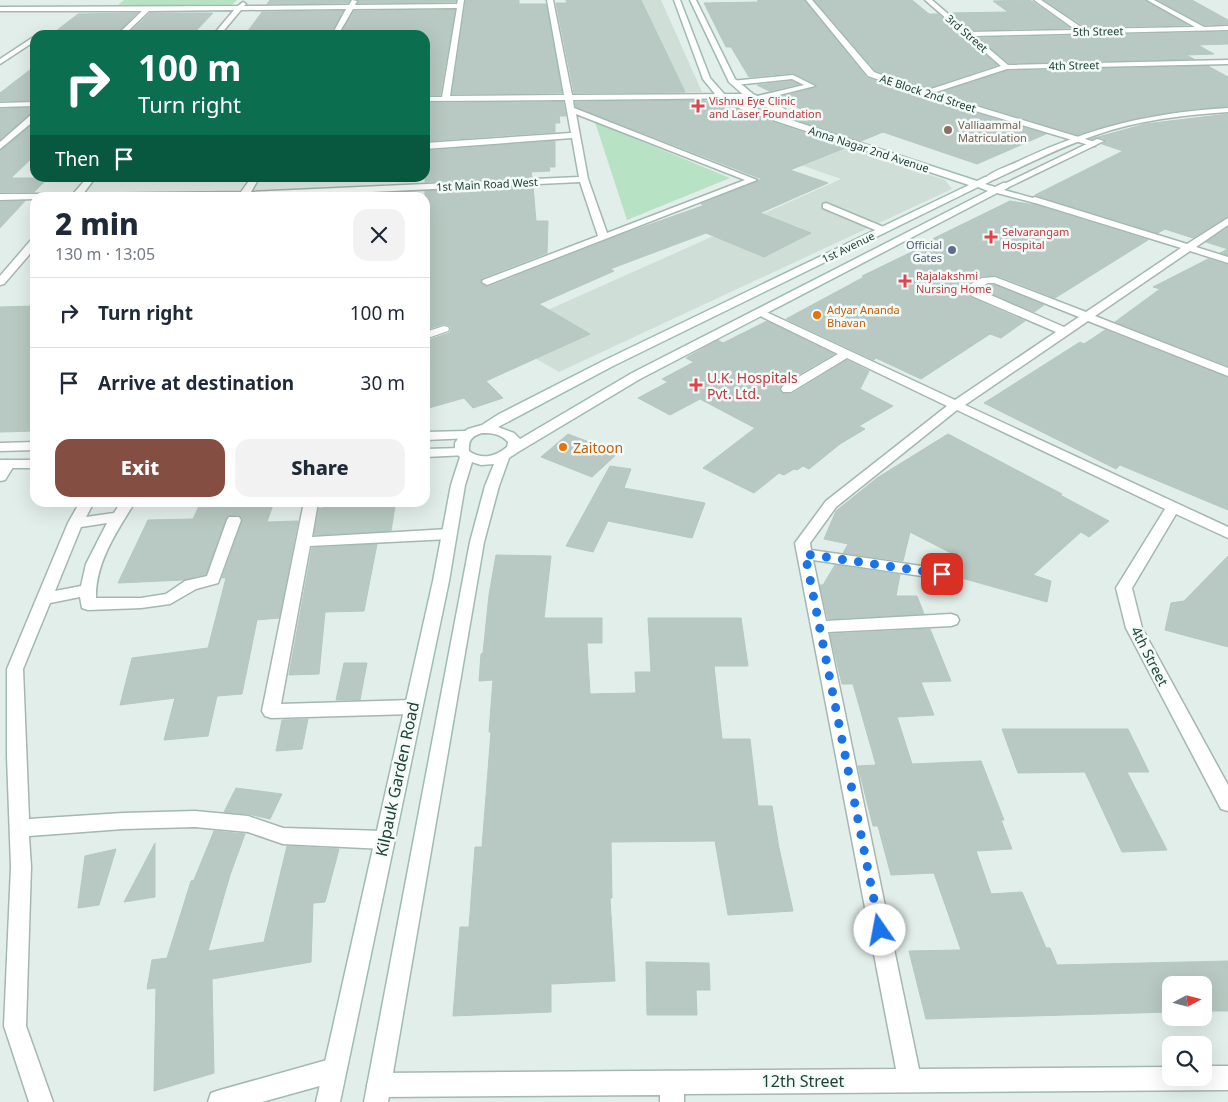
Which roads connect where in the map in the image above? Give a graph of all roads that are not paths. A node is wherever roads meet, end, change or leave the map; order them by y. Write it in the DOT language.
graph roads {
  1 [pos="5,0"];
  2 [pos="246,0"];
  3 [pos="354,0"];
  4 [pos="550,0"];
  5 [pos="677,0"];
  6 [pos="693,0"];
  7 [pos="809,0"];
  8 [pos="928,0"];
  9 [pos="1037,0"];
  10 [pos="1150,0"];
  11 [pos="461,3"];
  12 [pos="0,4"];
  13 [pos="0,8"];
  14 [pos="351,8"];
  15 [pos="148,9"];
  16 [pos="239,9"];
  17 [pos="1203,28"];
  18 [pos="1228,28"];
  19 [pos="125,30"];
  20 [pos="220,30"];
  21 [pos="338,30"];
  22 [pos="1082,31"];
  23 [pos="968,34"];
  24 [pos="30,41"];
  25 [pos="0,62"];
  26 [pos="1228,62"];
  27 [pos="1006,67"];
  28 [pos="735,83"];
  29 [pos="925,93"];
  30 [pos="722,97"];
  31 [pos="446,98"];
  32 [pos="568,98"];
  33 [pos="752,98"];
  34 [pos="430,99"];
  35 [pos="30,104"];
  36 [pos="0,105"];
  37 [pos="570,109"];
  38 [pos="1228,110"];
  39 [pos="1228,118"];
  40 [pos="30,120"];
  41 [pos="1202,121"];
  42 [pos="575,135"];
  43 [pos="1077,139"];
  44 [pos="1107,139"];
  45 [pos="1092,144"];
  46 [pos="0,146"];
  47 [pos="430,146"];
  48 [pos="584,179"];
  49 [pos="988,179"];
  50 [pos="88,182"];
  51 [pos="976,184"];
  52 [pos="1006,185"];
  53 [pos="995,190"];
  54 [pos="79,192"];
  55 [pos="402,192"];
  56 [pos="0,197"];
  57 [pos="30,197"];
  58 [pos="1035,200"];
  59 [pos="826,206"];
  60 [pos="1228,222"];
  61 [pos="883,230"];
  62 [pos="604,236"];
  63 [pos="30,248"];
  64 [pos="1190,248"];
  65 [pos="1228,260"];
  66 [pos="0,282"];
  67 [pos="487,282"];
  68 [pos="758,312"];
  69 [pos="1088,317"];
  70 [pos="444,329"];
  71 [pos="1066,332"];
  72 [pos="430,334"];
  73 [pos="846,354"];
  74 [pos="1228,372"];
  75 [pos="787,389"];
  76 [pos="956,405"];
  77 [pos="485,429"];
  78 [pos="467,435"];
  79 [pos="430,436"];
  80 [pos="30,446"];
  81 [pos="0,447"];
  82 [pos="430,453"];
  83 [pos="508,453"];
  84 [pos="464,454"];
  85 [pos="4,464"];
  86 [pos="30,464"];
  87 [pos="0,477"];
  88 [pos="83,507"];
  89 [pos="125,507"];
  90 [pos="310,507"];
  91 [pos="1173,507"];
  92 [pos="118,517"];
  93 [pos="234,520"];
  94 [pos="75,523"];
  95 [pos="1228,533"];
  96 [pos="449,534"];
  97 [pos="302,542"];
  98 [pos="805,554"];
  99 [pos="942,574"];
  100 [pos="87,590"];
  101 [pos="45,599"];
  102 [pos="951,620"];
  103 [pos="819,627"];
  104 [pos="412,707"];
  105 [pos="1228,804"];
  106 [pos="19,828"];
  107 [pos="384,840"];
  108 [pos="334,1070"];
  109 [pos="1228,1078"];
  110 [pos="910,1081"];
  111 [pos="672,1092"];
  112 [pos="377,1094"];
  113 [pos="41,1102"];
  114 [pos="220,1102"];
  115 [pos="328,1102"];
  1 -- 12 [label="street"];
  2 -- 16 [label="street"];
  3 -- 14 [label="street"];
  4 -- 32 [label="street"];
  5 -- 30 [label="street, Anna Nagar 2nd Avenue"];
  6 -- 28 [label="street, Anna Nagar 2nd Avenue"];
  7 -- 29 [label="street, AE Block 2nd Street"];
  8 -- 23 [label="street, 3rd Street"];
  9 -- 22 [label="street"];
  10 -- 17 [label="street"];
  11 -- 14 [label="street"];
  11 -- 31 [label="street"];
  13 -- 15 [label="street"];
  14 -- 16 [label="street"];
  14 -- 21 [label="street"];
  15 -- 16 [label="street"];
  15 -- 19 [label="street"];
  16 -- 20 [label="street"];
  17 -- 18 [label="street, 5th Street"];
  17 -- 22 [label="street, 5th Street"];
  22 -- 23 [label="street, 5th Street"];
  23 -- 27 [label="street, 3rd Street"];
  24 -- 25 [label="street"];
  26 -- 27 [label="street, 4th Street"];
  27 -- 29 [label="street, 4th Street"];
  28 -- 33 [label="street, Anna Nagar 2nd Avenue"];
  28 -- 33 [label="street"];
  29 -- 43 [label="street, AE Block 2nd Street"];
  30 -- 32 [label="street"];
  30 -- 33 [label="street"];
  30 -- 51 [label="street, Anna Nagar 2nd Avenue"];
  31 -- 32 [label="street"];
  31 -- 34 [label="street"];
  32 -- 37 [label="street"];
  33 -- 49 [label="street, Anna Nagar 2nd Avenue"];
  35 -- 36 [label="street"];
  37 -- 42 [label="street"];
  37 -- 62 [label="street"];
  38 -- 43 [label="street, 1st Avenue"];
  39 -- 41 [label="street"];
  40 -- 46 [label="street"];
  42 -- 47 [label="street"];
  42 -- 48 [label="street"];
  43 -- 45 [label="street, AE Block 2nd Street"];
  43 -- 49 [label="street, 1st Avenue"];
  44 -- 45 [label="street, 1st Avenue"];
  45 -- 52 [label="street, 1st Avenue"];
  48 -- 55 [label="street, 1st Main Road West"];
  48 -- 62 [label="street"];
  49 -- 51 [label="street, 1st Avenue"];
  49 -- 52 [label="street, Anna Nagar 2nd Avenue"];
  50 -- 54 [label="street"];
  51 -- 53 [label="street, Anna Nagar 2nd Avenue"];
  51 -- 61 [label="street, 1st Avenue"];
  52 -- 53 [label="street, 1st Avenue"];
  52 -- 58 [label="street, Anna Nagar 2nd Avenue"];
  53 -- 58 [label="street, Anna Nagar 2nd Avenue"];
  53 -- 68 [label="street, 1st Avenue"];
  56 -- 57 [label="street, 1st Main Road West"];
  58 -- 64 [label="street"];
  59 -- 61 [label="street"];
  60 -- 64 [label="street"];
  61 -- 77 [label="street, 1st Avenue"];
  62 -- 67 [label="street"];
  63 -- 66 [label="street"];
  64 -- 65 [label="street"];
  64 -- 69 [label="street"];
  68 -- 73 [label="street"];
  68 -- 83 [label="street, 1st Avenue"];
  69 -- 71 [label="street"];
  69 -- 71 [label="street"];
  69 -- 74 [label="street"];
  70 -- 72 [label="lane"];
  71 -- 76 [label="street"];
  73 -- 75 [label="street"];
  73 -- 76 [label="street"];
  76 -- 91 [label="street"];
  76 -- 98 [label="street"];
  77 -- 78 [label="street, 1st Avenue"];
  77 -- 83 [label="street"];
  78 -- 79 [label="street, 1st Avenue"];
  78 -- 84 [label="street, Kilpauk Garden Road"];
  80 -- 81 [label="street"];
  82 -- 84 [label="street"];
  83 -- 84 [label="street"];
  83 -- 112 [label="street"];
  84 -- 96 [label="street, Kilpauk Garden Road"];
  85 -- 86 [label="street"];
  85 -- 87 [label="street"];
  88 -- 94 [label="street"];
  89 -- 92 [label="street"];
  90 -- 97 [label="street"];
  91 -- 95 [label="street"];
  91 -- 105 [label="street, 4th Street"];
  92 -- 94 [label="street"];
  92 -- 100 [label="street"];
  93 -- 100 [label="street"];
  94 -- 101 [label="street"];
  96 -- 97 [label="street"];
  96 -- 104 [label="street, Kilpauk Garden Road"];
  97 -- 104 [label="street"];
  98 -- 99 [label="street"];
  98 -- 103 [label="street"];
  100 -- 101 [label="street"];
  101 -- 106 [label="street"];
  102 -- 103 [label="street"];
  103 -- 110 [label="street"];
  104 -- 107 [label="street, Kilpauk Garden Road"];
  106 -- 107 [label="street"];
  106 -- 113 [label="street"];
  107 -- 108 [label="street, Kilpauk Garden Road"];
  108 -- 114 [label="street"];
  108 -- 115 [label="street, Kilpauk Garden Road"];
  109 -- 110 [label="street, 12th Street"];
  110 -- 111 [label="street, 12th Street"];
  111 -- 112 [label="street, 12th Street"];
}
